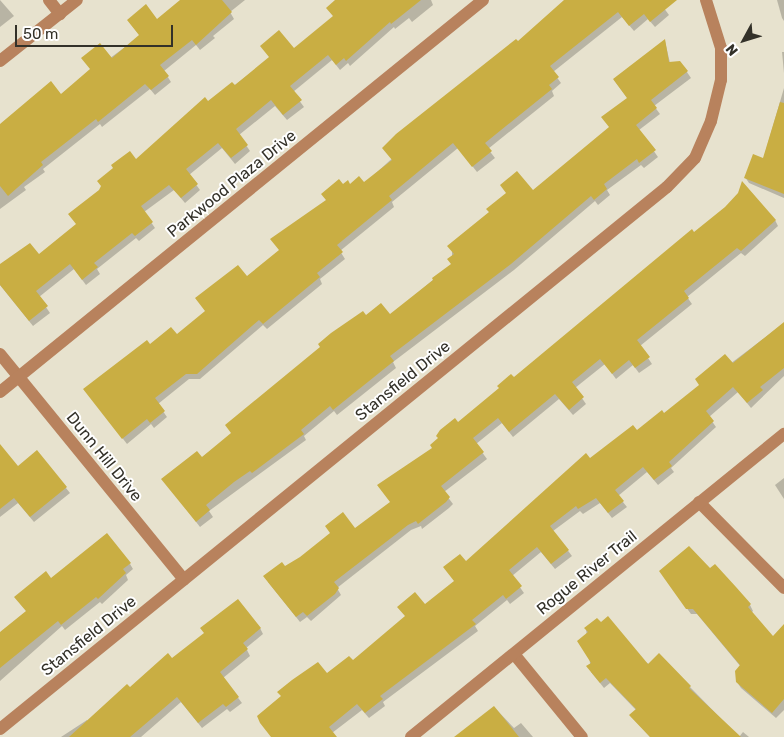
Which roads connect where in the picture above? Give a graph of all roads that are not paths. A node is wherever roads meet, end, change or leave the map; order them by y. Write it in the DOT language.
graph roads {
  1 [pos="49,0"];
  2 [pos="77,0"];
  3 [pos="483,0"];
  4 [pos="706,0"];
  5 [pos="60,14"];
  6 [pos="0,61"];
  7 [pos="0,354"];
  8 [pos="18,378"];
  9 [pos="0,392"];
  10 [pos="784,434"];
  11 [pos="700,502"];
  12 [pos="184,580"];
  13 [pos="784,588"];
  14 [pos="514,654"];
  15 [pos="0,729"];
  16 [pos="411,737"];
  17 [pos="582,737"];
  1 -- 5 [label="street"];
  2 -- 5 [label="street"];
  3 -- 8 [label="street, Parkwood Plaza Drive"];
  4 -- 12 [label="street, Stansfield Drive"];
  5 -- 6 [label="street"];
  7 -- 8 [label="street, Dunn Hill Drive"];
  8 -- 9 [label="street, Parkwood Plaza Drive"];
  8 -- 12 [label="street, Dunn Hill Drive"];
  10 -- 11 [label="street, Rogue River Trail"];
  11 -- 13 [label="street"];
  11 -- 14 [label="street, Rogue River Trail"];
  12 -- 15 [label="street, Stansfield Drive"];
  14 -- 16 [label="street, Rogue River Trail"];
  14 -- 17 [label="street"];
}
